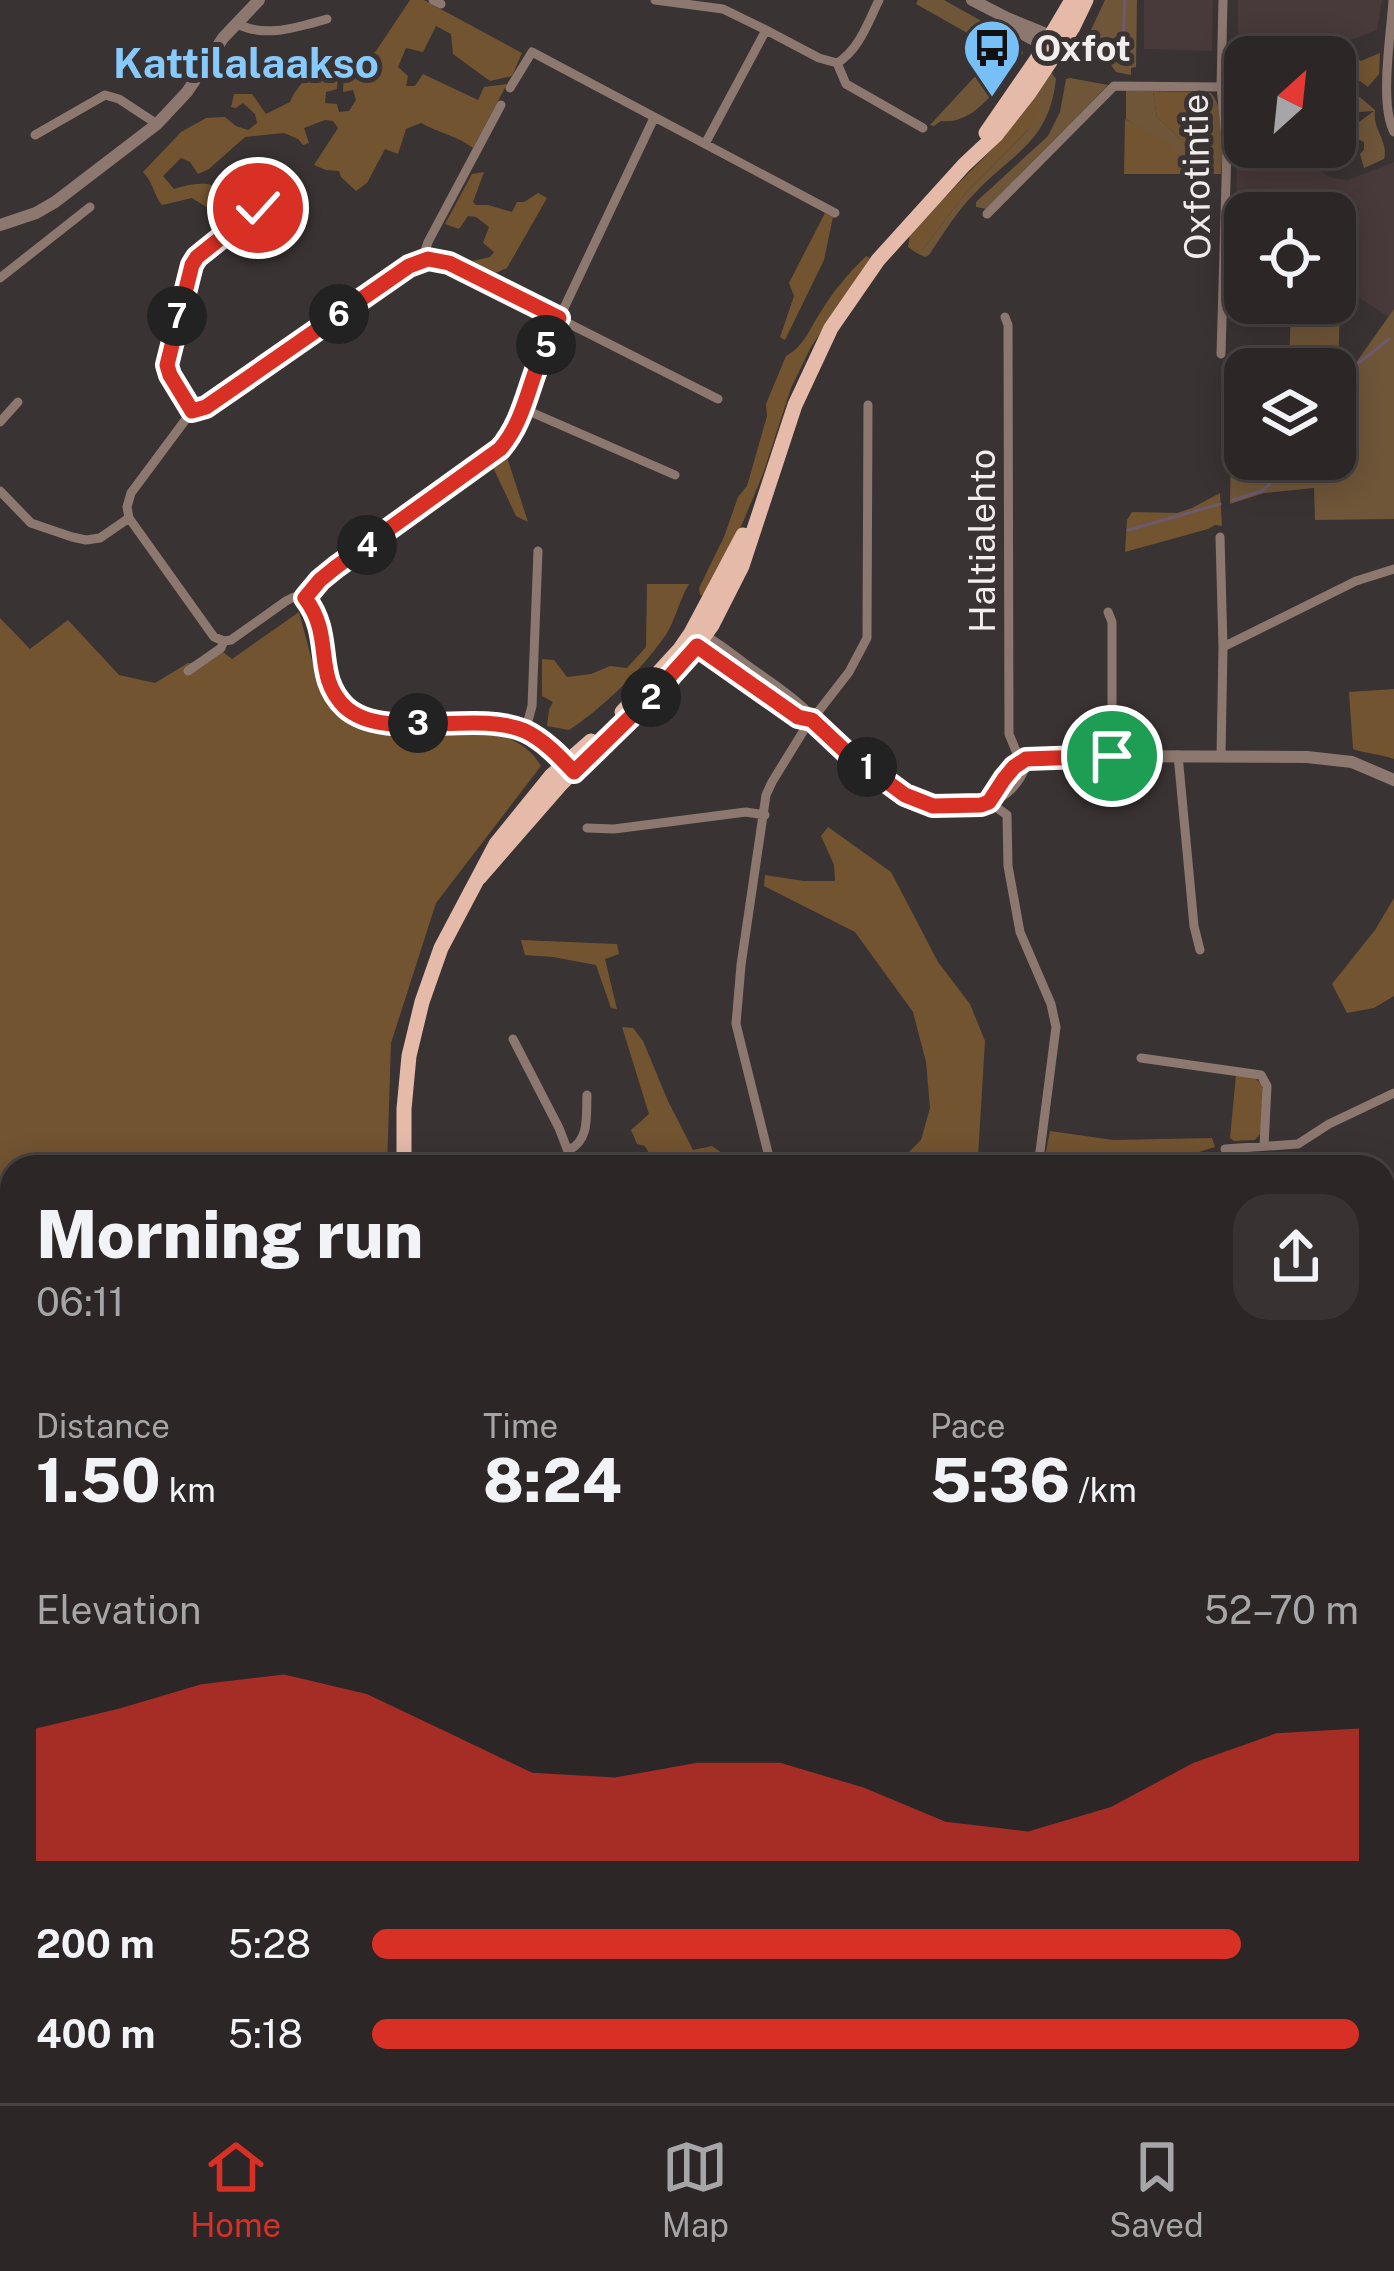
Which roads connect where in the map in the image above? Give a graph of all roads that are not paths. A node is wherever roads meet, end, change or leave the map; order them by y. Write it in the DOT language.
graph roads {
  1 [pos="655,0"];
  2 [pos="879,0"];
  3 [pos="972,0"];
  4 [pos="1072,0"];
  5 [pos="1086,0"];
  6 [pos="1222,0"];
  7 [pos="1393,0"];
  8 [pos="259,1"];
  9 [pos="724,4"];
  10 [pos="327,19"];
  11 [pos="236,23"];
  12 [pos="766,30"];
  13 [pos="1048,41"];
  14 [pos="837,63"];
  15 [pos="1221,87"];
  16 [pos="511,88"];
  17 [pos="501,105"];
  18 [pos="654,118"];
  19 [pos="157,124"];
  20 [pos="923,128"];
  21 [pos="1394,132"];
  22 [pos="35,134"];
  23 [pos="705,144"];
  24 [pos="964,165"];
  25 [pos="266,188"];
  26 [pos="89,206"];
  27 [pos="836,213"];
  28 [pos="987,214"];
  29 [pos="0,225"];
  30 [pos="428,259"];
  31 [pos="0,278"];
  32 [pos="1005,316"];
  33 [pos="559,318"];
  34 [pos="1222,354"];
  35 [pos="718,399"];
  36 [pos="18,402"];
  37 [pos="868,405"];
  38 [pos="524,409"];
  39 [pos="192,411"];
  40 [pos="0,422"];
  41 [pos="675,475"];
  42 [pos="0,491"];
  43 [pos="130,518"];
  44 [pos="1220,537"];
  45 [pos="538,551"];
  46 [pos="1394,569"];
  47 [pos="305,598"];
  48 [pos="1108,612"];
  49 [pos="698,638"];
  50 [pos="224,641"];
  51 [pos="1223,647"];
  52 [pos="188,671"];
  53 [pos="812,720"];
  54 [pos="525,732"];
  55 [pos="1221,754"];
  56 [pos="1178,755"];
  57 [pos="1112,756"];
  58 [pos="1026,759"];
  59 [pos="570,768"];
  60 [pos="1394,780"];
  61 [pos="989,802"];
  62 [pos="764,815"];
  63 [pos="587,828"];
  64 [pos="1200,950"];
  65 [pos="513,1040"];
  66 [pos="1141,1058"];
  67 [pos="1394,1093"];
  68 [pos="587,1095"];
  69 [pos="1264,1146"];
  70 [pos="1225,1149"];
  71 [pos="569,1150"];
  72 [pos="404,1155"];
  73 [pos="570,1155"];
  74 [pos="769,1155"];
  75 [pos="1040,1155"];
  1 -- 9 [label="street"];
  2 -- 14 [label="street"];
  3 -- 13 [label="street"];
  4 -- 13 [label="main road"];
  5 -- 24 [label="main road"];
  6 -- 15 [label="street, Oxfotintie"];
  7 -- 21 [label="street"];
  8 -- 11 [label="street"];
  9 -- 12 [label="street"];
  10 -- 11 [label="street"];
  11 -- 19 [label="street"];
  12 -- 14 [label="street"];
  12 -- 23 [label="street"];
  13 -- 24 [label="main road"];
  14 -- 20 [label="street"];
  15 -- 28 [label="street"];
  15 -- 34 [label="street, Oxfotintie"];
  16 -- 18 [label="street"];
  17 -- 30 [label="street"];
  18 -- 23 [label="street"];
  18 -- 33 [label="street"];
  19 -- 22 [label="street"];
  19 -- 29 [label="street"];
  23 -- 27 [label="street"];
  24 -- 49 [label="main road"];
  25 -- 39 [label="street"];
  26 -- 31 [label="street"];
  30 -- 33 [label="street"];
  30 -- 39 [label="street"];
  32 -- 58 [label="street, Haltialehto"];
  33 -- 35 [label="street"];
  33 -- 38 [label="street"];
  36 -- 40 [label="street"];
  37 -- 53 [label="street"];
  38 -- 41 [label="street"];
  38 -- 47 [label="street"];
  39 -- 43 [label="street"];
  42 -- 43 [label="street"];
  43 -- 50 [label="street"];
  44 -- 51 [label="street"];
  45 -- 54 [label="street"];
  46 -- 51 [label="street"];
  47 -- 50 [label="street"];
  47 -- 54 [label="street"];
  48 -- 57 [label="street"];
  49 -- 53 [label="street"];
  49 -- 59 [label="main road"];
  50 -- 52 [label="street"];
  51 -- 55 [label="street"];
  53 -- 61 [label="street"];
  53 -- 62 [label="street"];
  54 -- 59 [label="street"];
  55 -- 56 [label="street"];
  55 -- 60 [label="street"];
  56 -- 57 [label="street"];
  56 -- 64 [label="street"];
  57 -- 58 [label="street"];
  58 -- 61 [label="street"];
  59 -- 72 [label="main road"];
  61 -- 75 [label="street"];
  62 -- 63 [label="street"];
  62 -- 74 [label="street"];
  65 -- 71 [label="street"];
  66 -- 69 [label="street"];
  67 -- 69 [label="street"];
  68 -- 71 [label="street"];
  69 -- 70 [label="street"];
  71 -- 73 [label="street"];
}
